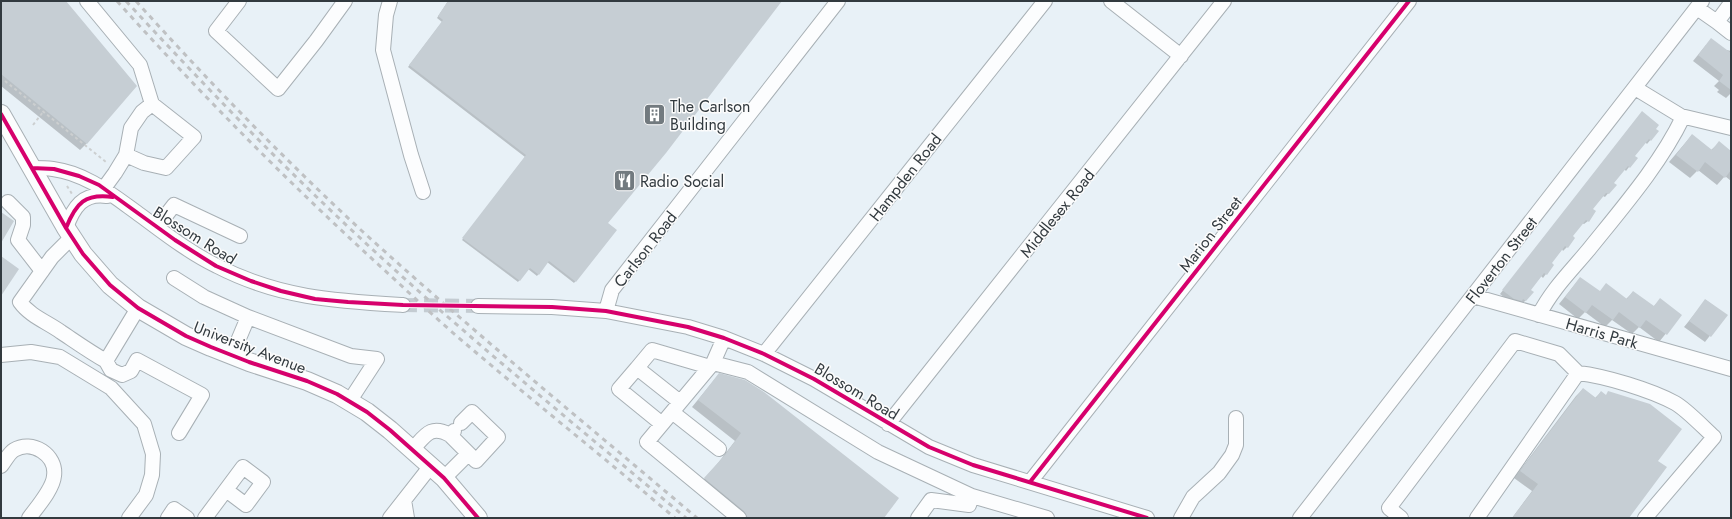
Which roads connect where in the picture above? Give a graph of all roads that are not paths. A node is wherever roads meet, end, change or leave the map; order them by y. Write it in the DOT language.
graph roads {
  1 [pos="87,1"];
  2 [pos="239,1"];
  3 [pos="345,1"];
  4 [pos="390,1"];
  5 [pos="838,1"];
  6 [pos="1045,1"];
  7 [pos="1111,1"];
  8 [pos="1224,1"];
  9 [pos="1409,1"];
  10 [pos="1731,3"];
  11 [pos="1700,5"];
  12 [pos="1717,22"];
  13 [pos="1731,34"];
  14 [pos="1181,56"];
  15 [pos="1635,88"];
  16 [pos="152,104"];
  17 [pos="2,117"];
  18 [pos="1683,117"];
  19 [pos="1731,128"];
  20 [pos="126,155"];
  21 [pos="32,168"];
  22 [pos="101,192"];
  23 [pos="423,192"];
  24 [pos="8,202"];
  25 [pos="157,227"];
  26 [pos="69,232"];
  27 [pos="240,236"];
  28 [pos="42,271"];
  29 [pos="174,278"];
  30 [pos="1473,296"];
  31 [pos="403,305"];
  32 [pos="478,306"];
  33 [pos="138,308"];
  34 [pos="606,311"];
  35 [pos="1539,315"];
  36 [pos="248,317"];
  37 [pos="724,338"];
  38 [pos="764,354"];
  39 [pos="1,355"];
  40 [pos="232,356"];
  41 [pos="106,361"];
  42 [pos="712,365"];
  43 [pos="637,368"];
  44 [pos="1731,369"];
  45 [pos="1578,373"];
  46 [pos="349,402"];
  47 [pos="676,407"];
  48 [pos="1236,418"];
  49 [pos="662,424"];
  50 [pos="888,424"];
  51 [pos="455,430"];
  52 [pos="179,433"];
  53 [pos="412,450"];
  54 [pos="719,450"];
  55 [pos="468,454"];
  56 [pos="1,466"];
  57 [pos="430,466"];
  58 [pos="444,478"];
  59 [pos="1030,482"];
  60 [pos="226,490"];
  61 [pos="972,496"];
  62 [pos="404,500"];
  63 [pos="29,518"];
  64 [pos="129,518"];
  65 [pos="168,518"];
  66 [pos="187,518"];
  67 [pos="205,518"];
  68 [pos="390,518"];
  69 [pos="407,518"];
  70 [pos="478,518"];
  71 [pos="739,518"];
  72 [pos="918,518"];
  73 [pos="1047,518"];
  74 [pos="1147,518"];
  75 [pos="1181,518"];
  76 [pos="1300,518"];
  77 [pos="1401,518"];
  78 [pos="1477,518"];
  79 [pos="1645,518"];
  1 -- 16 [label="street"];
  2 -- 3 [label="street"];
  4 -- 23 [label="street"];
  5 -- 34 [label="street, Carlson Road"];
  6 -- 38 [label="street, Hampden Road"];
  7 -- 14 [label="street"];
  8 -- 14 [label="street, Middlesex Road"];
  9 -- 59 [label="street, Marion Street"];
  10 -- 12 [label="street"];
  11 -- 12 [label="street"];
  11 -- 15 [label="street, Floverton Street"];
  12 -- 13 [label="street"];
  14 -- 50 [label="street, Middlesex Road"];
  15 -- 18 [label="street"];
  15 -- 30 [label="street, Floverton Street"];
  16 -- 20 [label="street"];
  16 -- 20 [label="street"];
  17 -- 21 [label="main road, University Avenue"];
  18 -- 19 [label="street"];
  18 -- 35 [label="street"];
  20 -- 22 [label="street"];
  21 -- 22 [label="street, Blossom Road"];
  21 -- 26 [label="main road, University Avenue"];
  22 -- 25 [label="street, Blossom Road"];
  22 -- 26 [label="street"];
  24 -- 28 [label="street"];
  25 -- 27 [label="street"];
  25 -- 31 [label="street, Blossom Road"];
  26 -- 28 [label="street"];
  26 -- 33 [label="main road, University Avenue"];
  28 -- 41 [label="street"];
  29 -- 36 [label="street"];
  30 -- 35 [label="street, Harris Park"];
  30 -- 76 [label="street, Floverton Street"];
  32 -- 34 [label="street, Blossom Road"];
  33 -- 40 [label="main road, University Avenue"];
  33 -- 41 [label="street"];
  34 -- 37 [label="street, Blossom Road"];
  35 -- 44 [label="street, Harris Park"];
  36 -- 40 [label="street"];
  36 -- 46 [label="street"];
  37 -- 38 [label="street, Blossom Road"];
  37 -- 42 [label="street"];
  38 -- 50 [label="street, Blossom Road"];
  39 -- 64 [label="street"];
  40 -- 46 [label="main road, University Avenue"];
  41 -- 52 [label="street"];
  42 -- 43 [label="street"];
  42 -- 47 [label="street"];
  42 -- 61 [label="street"];
  43 -- 47 [label="street"];
  43 -- 49 [label="street"];
  45 -- 77 [label="street"];
  45 -- 78 [label="street"];
  45 -- 79 [label="street"];
  46 -- 53 [label="main road, University Avenue"];
  47 -- 49 [label="street"];
  47 -- 54 [label="street"];
  48 -- 75 [label="street"];
  49 -- 71 [label="street"];
  50 -- 59 [label="street, Blossom Road"];
  51 -- 53 [label="street"];
  51 -- 55 [label="street"];
  51 -- 55 [label="street"];
  53 -- 57 [label="main road, University Avenue"];
  55 -- 58 [label="street"];
  56 -- 63 [label="street"];
  57 -- 58 [label="main road, University Avenue"];
  57 -- 62 [label="street"];
  58 -- 70 [label="main road, University Avenue"];
  59 -- 74 [label="street, Blossom Road"];
  60 -- 67 [label="street"];
  61 -- 72 [label="street"];
  61 -- 73 [label="street"];
  62 -- 68 [label="street"];
  62 -- 69 [label="street"];
  65 -- 66 [label="street"];
}
